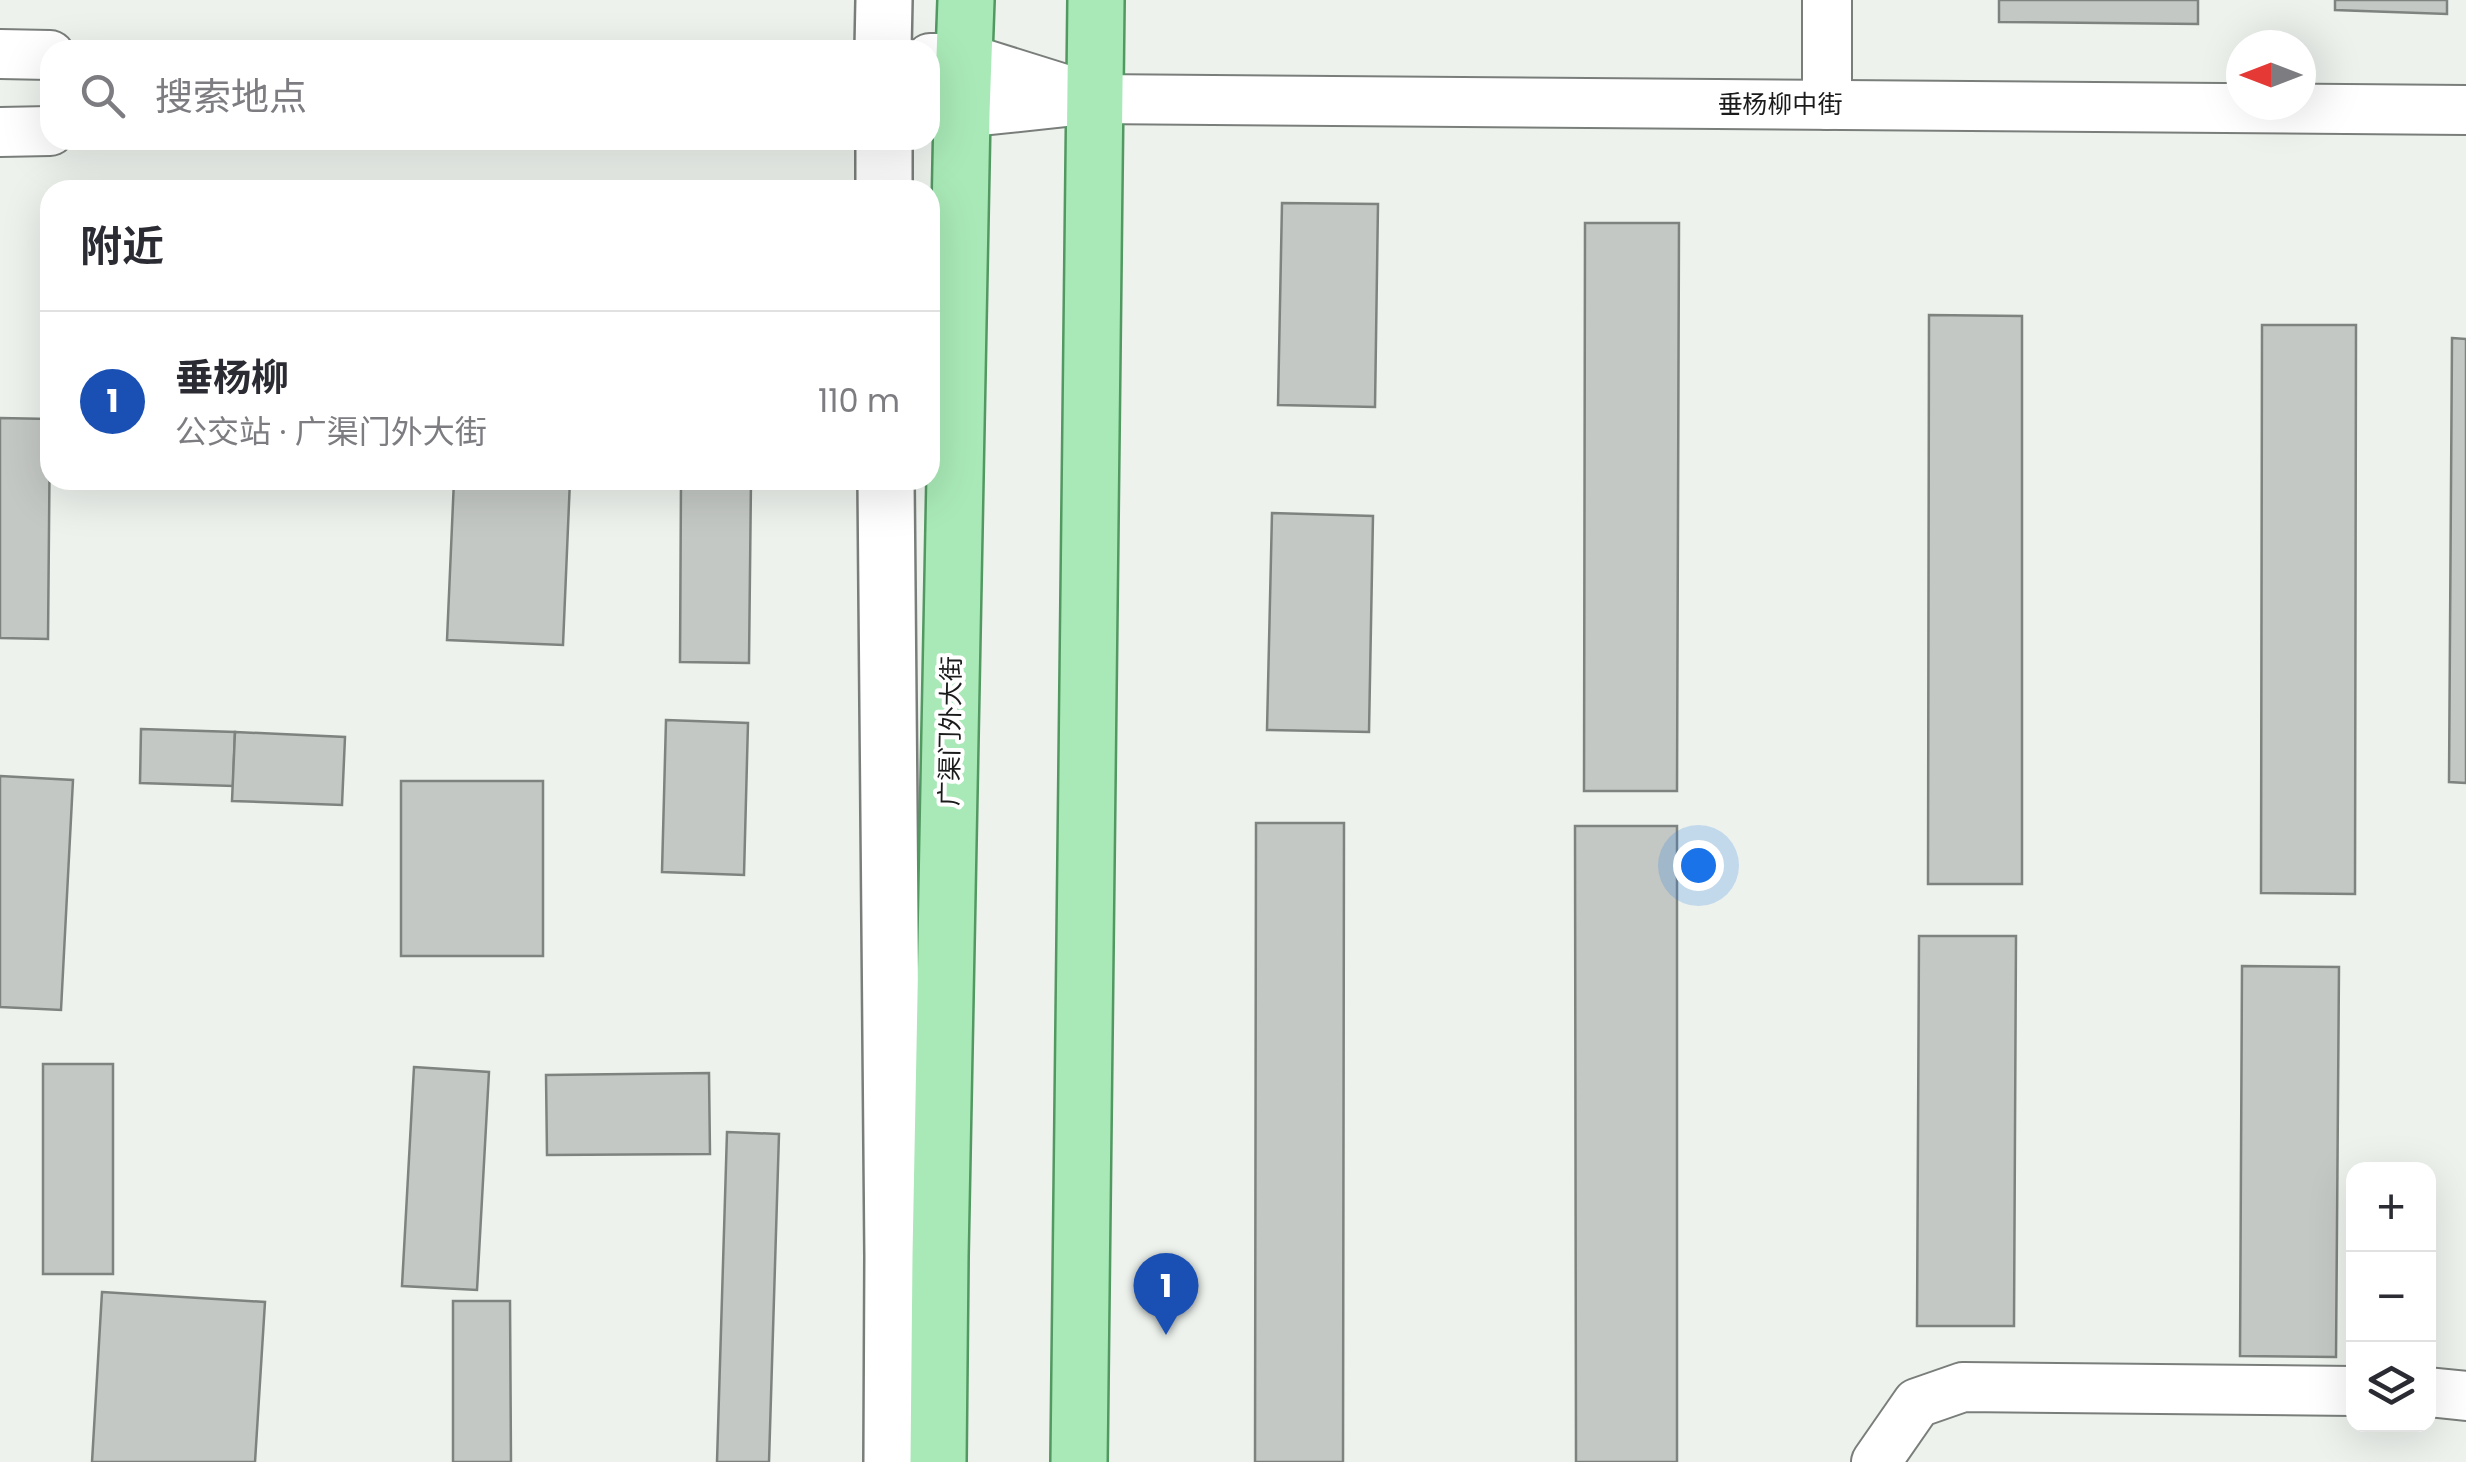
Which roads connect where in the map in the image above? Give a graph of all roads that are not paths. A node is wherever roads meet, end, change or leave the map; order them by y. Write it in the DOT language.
graph roads {
  1 [pos="884,0"];
  2 [pos="966,0"];
  3 [pos="1096,0"];
  4 [pos="1828,0"];
  5 [pos="883,40"];
  6 [pos="0,54"];
  7 [pos="40,54"];
  8 [pos="947,58"];
  9 [pos="1094,99"];
  10 [pos="1827,105"];
  11 [pos="2466,110"];
  12 [pos="946,113"];
  13 [pos="40,131"];
  14 [pos="0,132"];
  15 [pos="884,150"];
  16 [pos="884,180"];
  17 [pos="886,490"];
  18 [pos="2346,1391"];
  19 [pos="2436,1393"];
  20 [pos="2466,1396"];
  21 [pos="892,1462"];
  22 [pos="938,1462"];
  23 [pos="1080,1462"];
  24 [pos="1876,1462"];
  1 -- 5 [label="street"];
  2 -- 8 [label="main road, 广渠门外大街"];
  3 -- 9 [label="main road"];
  4 -- 10 [label="street"];
  6 -- 7 [label="street"];
  8 -- 9 [label="street"];
  8 -- 12 [label="main road, 广渠门外大街"];
  9 -- 10 [label="street, 垂杨柳中街"];
  9 -- 12 [label="street"];
  9 -- 23 [label="main road"];
  10 -- 11 [label="street, 垂杨柳中街"];
  12 -- 22 [label="main road, 广渠门外大街"];
  13 -- 14 [label="street"];
  15 -- 16 [label="street"];
  17 -- 21 [label="street"];
  18 -- 24 [label="street"];
  19 -- 20 [label="street"];
}
